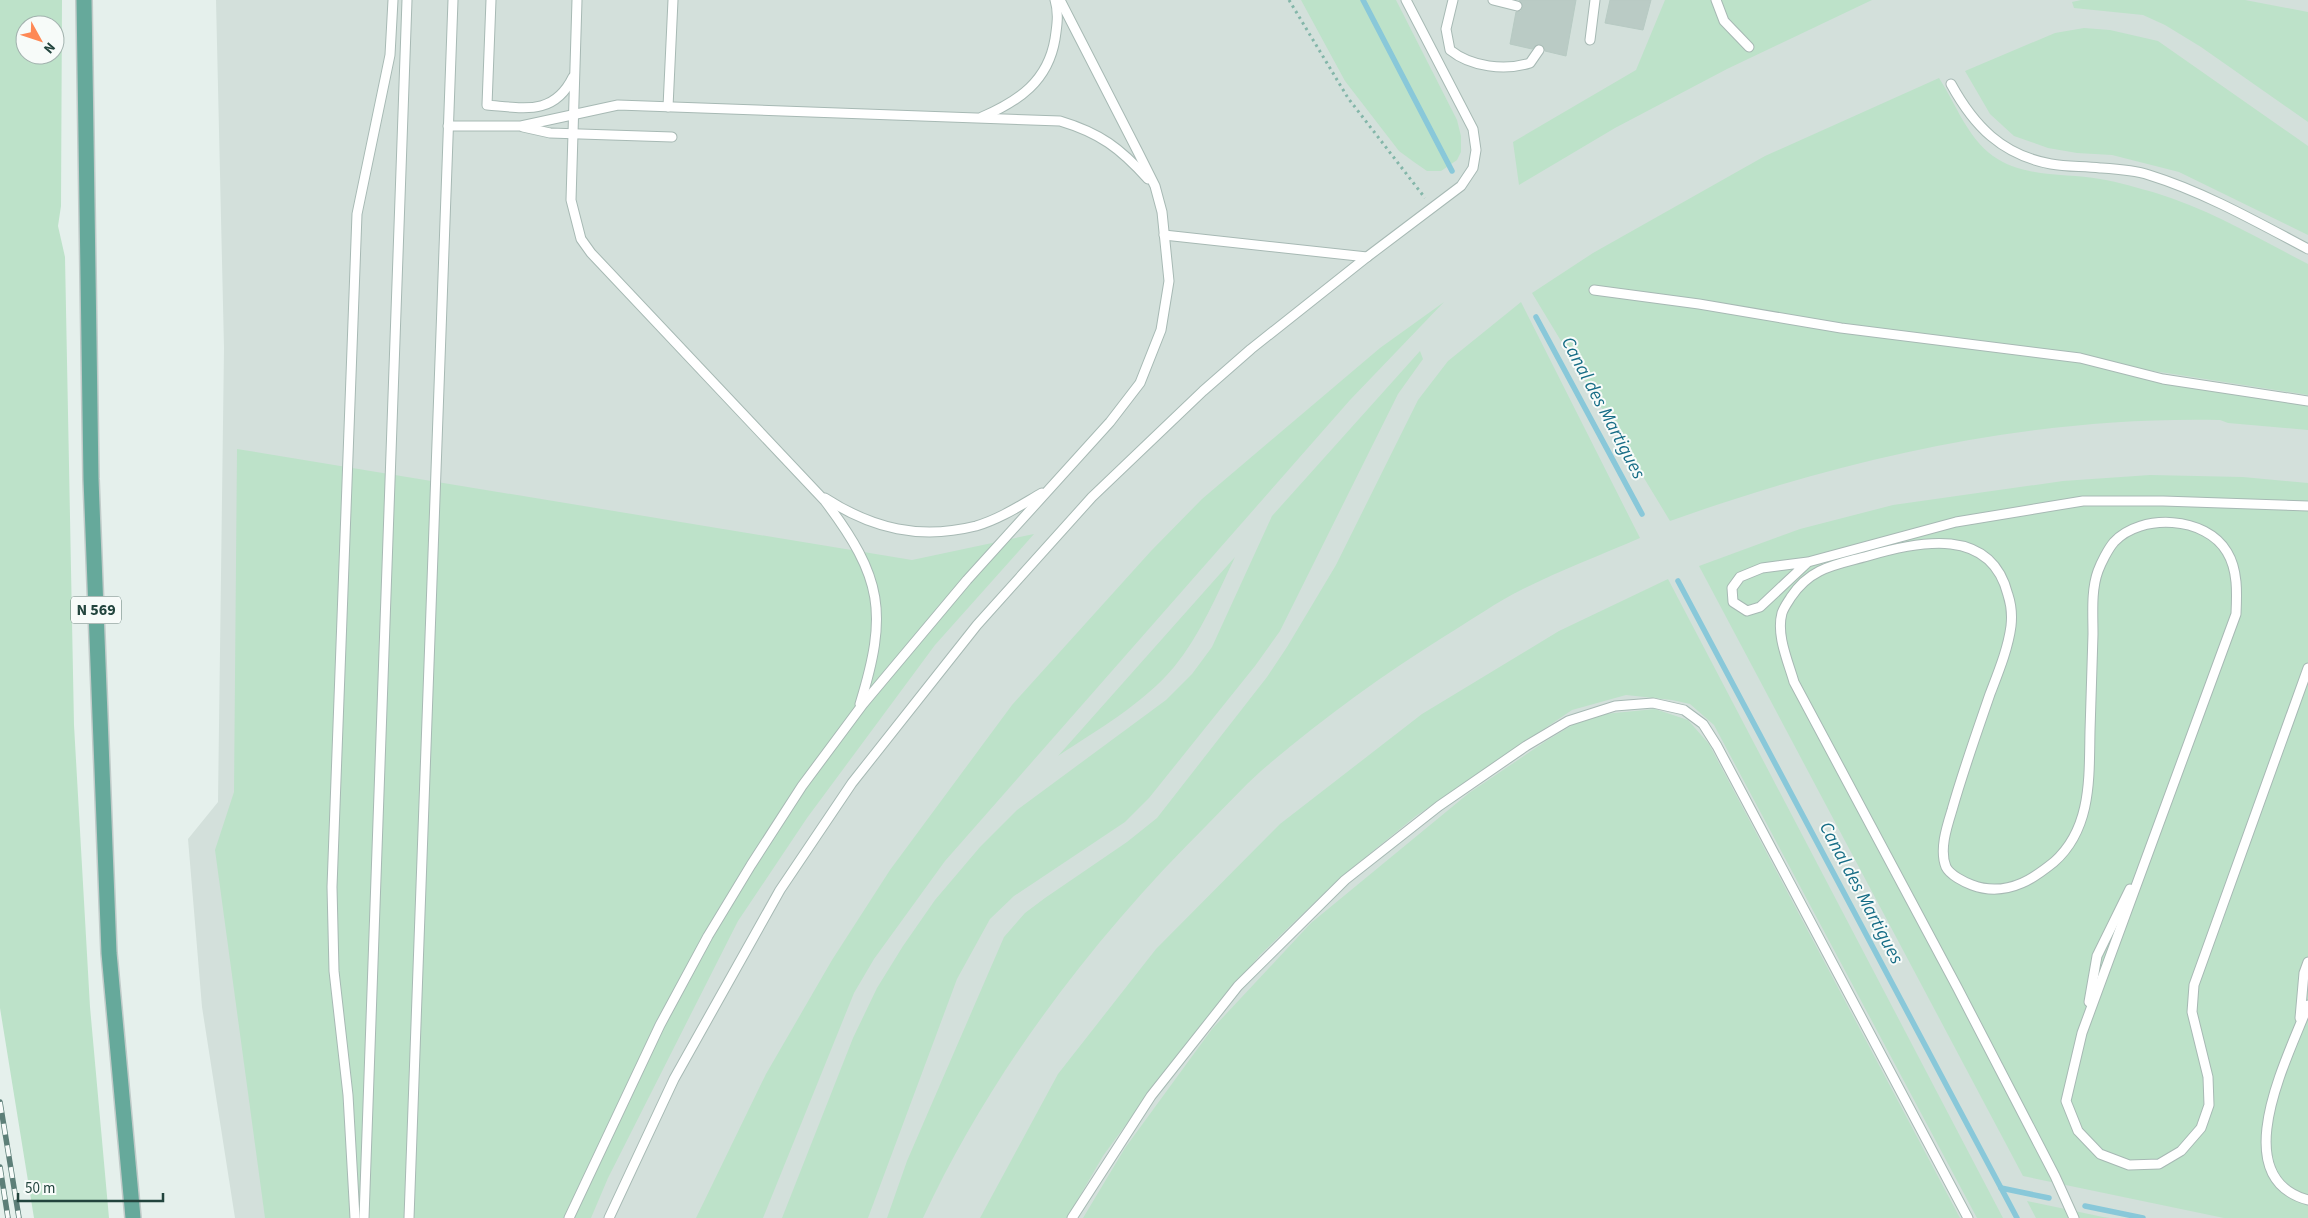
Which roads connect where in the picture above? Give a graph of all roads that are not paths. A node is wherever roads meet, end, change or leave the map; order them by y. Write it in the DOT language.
graph roads {
  1 [pos="84,0"];
  2 [pos="393,0"];
  3 [pos="407,0"];
  4 [pos="453,0"];
  5 [pos="491,0"];
  6 [pos="577,0"];
  7 [pos="673,0"];
  8 [pos="1055,0"];
  9 [pos="1060,0"];
  10 [pos="1406,0"];
  11 [pos="1453,0"];
  12 [pos="1493,0"];
  13 [pos="1595,0"];
  14 [pos="1716,0"];
  15 [pos="1517,6"];
  16 [pos="1590,40"];
  17 [pos="1749,47"];
  18 [pos="1539,50"];
  19 [pos="574,74"];
  20 [pos="1951,84"];
  21 [pos="668,107"];
  22 [pos="573,115"];
  23 [pos="980,118"];
  24 [pos="448,126"];
  25 [pos="521,126"];
  26 [pos="573,134"];
  27 [pos="672,137"];
  28 [pos="1154,186"];
  29 [pos="1164,235"];
  30 [pos="2308,249"];
  31 [pos="1367,257"];
  32 [pos="1594,290"];
  33 [pos="2308,401"];
  34 [pos="1050,488"];
  35 [pos="817,493"];
  36 [pos="2308,506"];
  37 [pos="1808,562"];
  38 [pos="2308,668"];
  39 [pos="858,710"];
  40 [pos="2308,962"];
  41 [pos="2308,1005"];
  42 [pos="2299,1029"];
  43 [pos="2308,1200"];
  44 [pos="133,1218"];
  45 [pos="355,1218"];
  46 [pos="364,1218"];
  47 [pos="409,1218"];
  48 [pos="568,1218"];
  49 [pos="609,1218"];
  50 [pos="1072,1218"];
  51 [pos="1968,1218"];
  52 [pos="2074,1218"];
  1 -- 44 [label="main road, N 569"];
  2 -- 45 [label="lane"];
  3 -- 46 [label="lane"];
  4 -- 24 [label="lane"];
  5 -- 19 [label="lane"];
  6 -- 19 [label="lane"];
  7 -- 21 [label="lane"];
  8 -- 23 [label="lane"];
  9 -- 28 [label="lane"];
  10 -- 31 [label="lane"];
  11 -- 18 [label="lane"];
  12 -- 15 [label="lane"];
  13 -- 16 [label="lane"];
  14 -- 17 [label="lane"];
  19 -- 22 [label="lane"];
  20 -- 30 [label="lane"];
  21 -- 22 [label="lane"];
  21 -- 23 [label="lane"];
  22 -- 25 [label="lane"];
  22 -- 26 [label="lane"];
  23 -- 28 [label="lane"];
  24 -- 25 [label="lane"];
  24 -- 47 [label="lane"];
  25 -- 26 [label="lane"];
  26 -- 27 [label="lane"];
  26 -- 35 [label="lane"];
  28 -- 29 [label="lane"];
  29 -- 31 [label="lane"];
  29 -- 34 [label="lane"];
  31 -- 49 [label="lane"];
  32 -- 33 [label="lane"];
  34 -- 35 [label="lane"];
  34 -- 39 [label="lane"];
  35 -- 39 [label="lane"];
  36 -- 37 [label="lane"];
  37 -- 37 [label="lane"];
  38 -- 52 [label="lane"];
  39 -- 48 [label="lane"];
  40 -- 42 [label="lane"];
  41 -- 42 [label="lane"];
  42 -- 43 [label="lane"];
  50 -- 51 [label="lane"];
}
